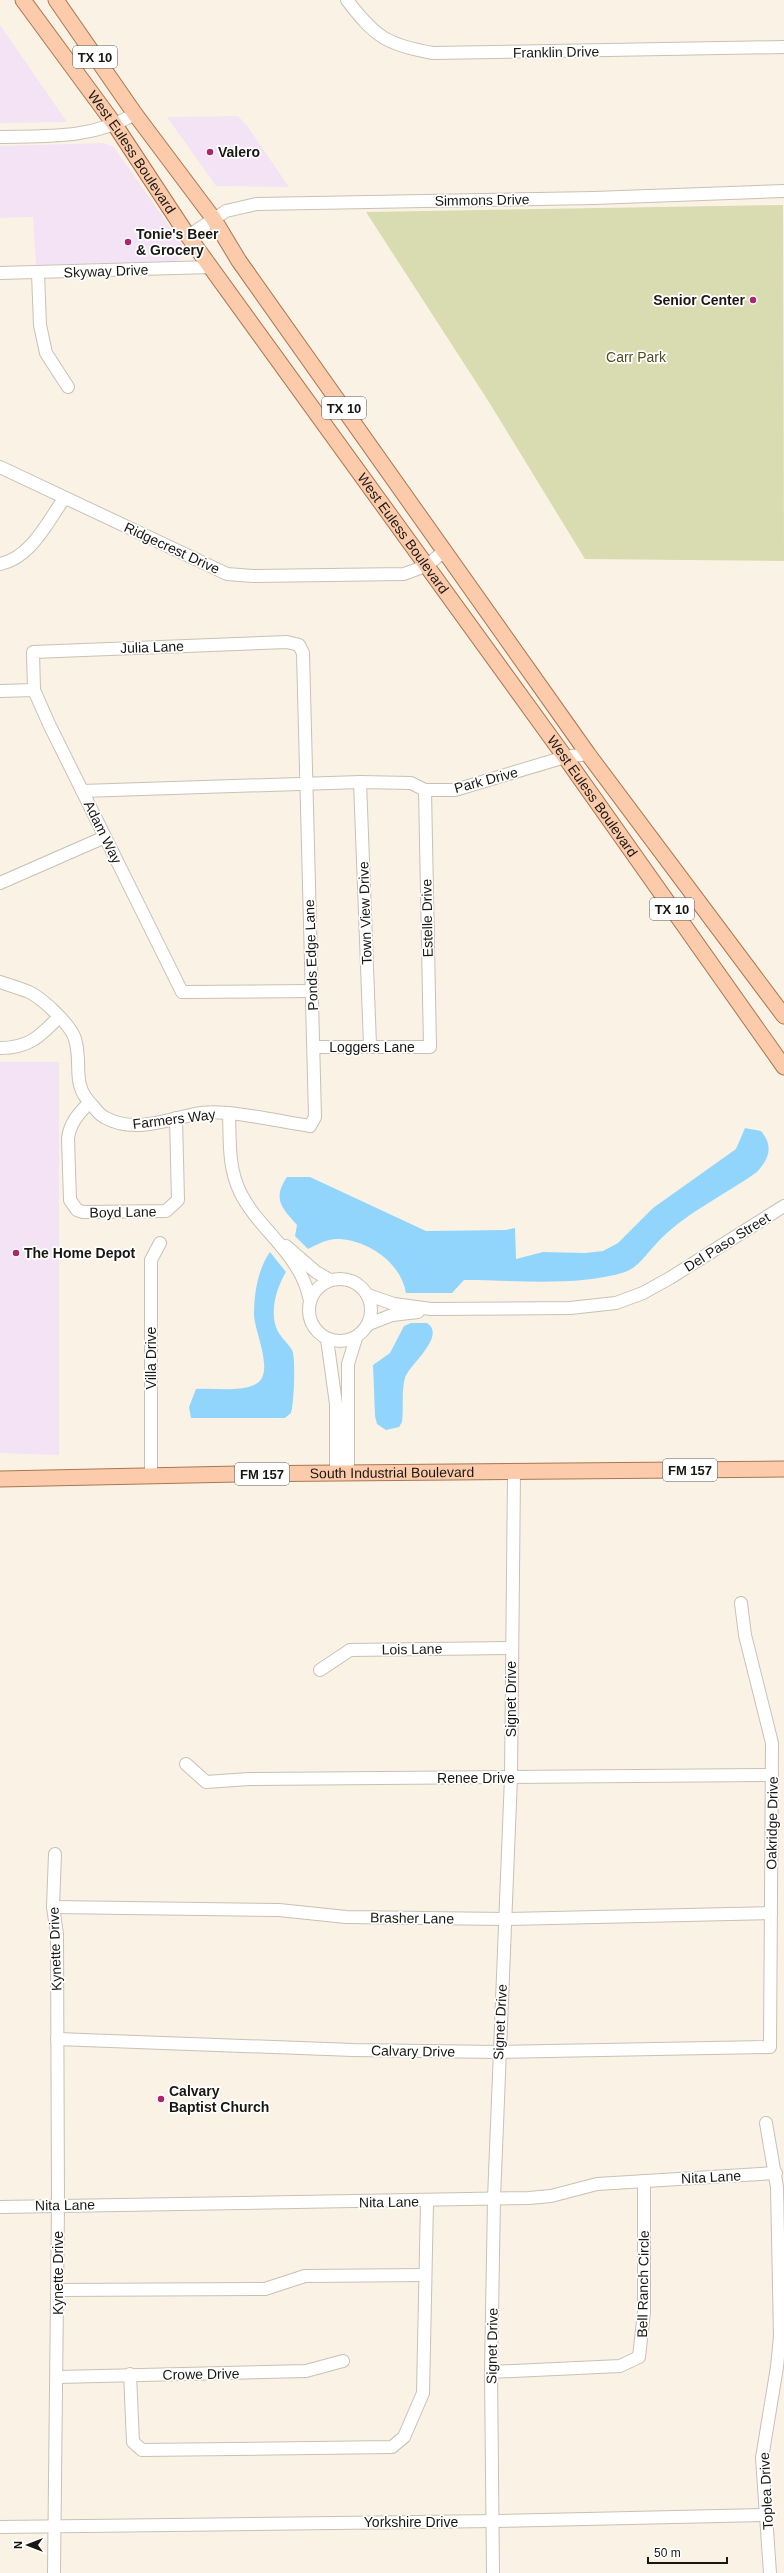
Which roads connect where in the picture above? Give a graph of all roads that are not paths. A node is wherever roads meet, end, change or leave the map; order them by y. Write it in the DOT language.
graph roads {
  1 [pos="23,0"];
  2 [pos="56,0"];
  3 [pos="347,0"];
  4 [pos="784,47"];
  5 [pos="135,114"];
  6 [pos="115,125"];
  7 [pos="0,137"];
  8 [pos="784,191"];
  9 [pos="213,218"];
  10 [pos="188,236"];
  11 [pos="211,267"];
  12 [pos="0,273"];
  13 [pos="38,273"];
  14 [pos="68,387"];
  15 [pos="0,467"];
  16 [pos="64,498"];
  17 [pos="446,550"];
  18 [pos="0,564"];
  19 [pos="428,565"];
  20 [pos="303,653"];
  21 [pos="34,690"];
  22 [pos="0,691"];
  23 [pos="588,754"];
  24 [pos="565,757"];
  25 [pos="360,782"];
  26 [pos="305,783"];
  27 [pos="425,790"];
  28 [pos="82,791"];
  29 [pos="105,837"];
  30 [pos="0,883"];
  31 [pos="0,982"];
  32 [pos="312,991"];
  33 [pos="784,1016"];
  34 [pos="59,1017"];
  35 [pos="370,1045"];
  36 [pos="314,1046"];
  37 [pos="430,1047"];
  38 [pos="0,1048"];
  39 [pos="784,1067"];
  40 [pos="89,1103"];
  41 [pos="229,1114"];
  42 [pos="176,1118"];
  43 [pos="310,1126"];
  44 [pos="784,1206"];
  45 [pos="279,1240"];
  46 [pos="160,1242"];
  47 [pos="330,1280"];
  48 [pos="368,1295"];
  49 [pos="310,1301"];
  50 [pos="431,1310"];
  51 [pos="369,1324"];
  52 [pos="356,1338"];
  53 [pos="327,1339"];
  54 [pos="784,1469"];
  55 [pos="514,1472"];
  56 [pos="342,1473"];
  57 [pos="151,1476"];
  58 [pos="0,1479"];
  59 [pos="741,1603"];
  60 [pos="511,1648"];
  61 [pos="320,1670"];
  62 [pos="186,1764"];
  63 [pos="772,1775"];
  64 [pos="511,1777"];
  65 [pos="55,1854"];
  66 [pos="54,1907"];
  67 [pos="771,1913"];
  68 [pos="505,1919"];
  69 [pos="57,2039"];
  70 [pos="770,2047"];
  71 [pos="499,2052"];
  72 [pos="766,2123"];
  73 [pos="776,2173"];
  74 [pos="644,2181"];
  75 [pos="494,2199"];
  76 [pos="427,2202"];
  77 [pos="58,2205"];
  78 [pos="0,2207"];
  79 [pos="425,2275"];
  80 [pos="58,2290"];
  81 [pos="343,2361"];
  82 [pos="491,2372"];
  83 [pos="130,2374"];
  84 [pos="58,2377"];
  85 [pos="766,2516"];
  86 [pos="494,2521"];
  87 [pos="55,2526"];
  88 [pos="0,2527"];
  89 [pos="54,2573"];
  90 [pos="493,2573"];
  91 [pos="770,2573"];
  1 -- 6 [label="main road, West Euless Boulevard / TX 10"];
  2 -- 5 [label="main road, West Euless Boulevard / TX 10"];
  3 -- 4 [label="street, Franklin Drive"];
  5 -- 6 [label="street"];
  5 -- 9 [label="main road, West Euless Boulevard / TX 10"];
  6 -- 7 [label="street"];
  6 -- 10 [label="main road, West Euless Boulevard / TX 10"];
  8 -- 9 [label="street, Simmons Drive"];
  9 -- 10 [label="street, Simmons Drive"];
  9 -- 17 [label="main road, West Euless Boulevard / TX 10"];
  10 -- 11 [label="main road, West Euless Boulevard / TX 10"];
  11 -- 13 [label="street, Skyway Drive"];
  11 -- 19 [label="main road, West Euless Boulevard / TX 10"];
  12 -- 13 [label="street, Skyway Drive"];
  13 -- 14 [label="street"];
  15 -- 16 [label="street, Ridgecrest Drive"];
  16 -- 18 [label="street"];
  16 -- 19 [label="street, Ridgecrest Drive"];
  17 -- 19 [label="street, Ridgecrest Drive"];
  17 -- 23 [label="main road, West Euless Boulevard / TX 10"];
  19 -- 24 [label="main road, West Euless Boulevard / TX 10"];
  20 -- 21 [label="street, Julia Lane"];
  20 -- 26 [label="street, Ponds Edge Lane"];
  21 -- 22 [label="street"];
  21 -- 28 [label="street, Adam Way"];
  23 -- 24 [label="street, Park Drive"];
  23 -- 33 [label="main road, West Euless Boulevard / TX 10"];
  24 -- 27 [label="street, Park Drive"];
  24 -- 39 [label="main road, West Euless Boulevard / TX 10"];
  25 -- 26 [label="street, Park Drive"];
  25 -- 27 [label="street, Park Drive"];
  25 -- 35 [label="street, Town View Drive"];
  26 -- 28 [label="street, Park Drive"];
  26 -- 32 [label="street, Ponds Edge Lane"];
  27 -- 37 [label="street, Estelle Drive"];
  28 -- 29 [label="street, Adam Way"];
  29 -- 30 [label="street"];
  29 -- 32 [label="street, Adam Way"];
  31 -- 34 [label="street, Farmers Way"];
  32 -- 36 [label="street, Ponds Edge Lane"];
  34 -- 38 [label="street"];
  34 -- 40 [label="street, Farmers Way"];
  35 -- 36 [label="street, Loggers Lane"];
  35 -- 37 [label="street, Loggers Lane"];
  36 -- 43 [label="street, Ponds Edge Lane"];
  40 -- 42 [label="street, Farmers Way"];
  40 -- 42 [label="street, Boyd Lane"];
  41 -- 42 [label="street, Farmers Way"];
  41 -- 43 [label="street, Farmers Way"];
  41 -- 45 [label="street"];
  44 -- 50 [label="street, Del Paso Street"];
  45 -- 47 [label="street"];
  45 -- 49 [label="street"];
  46 -- 57 [label="street, Villa Drive"];
  47 -- 48 [label="street"];
  47 -- 49 [label="street"];
  48 -- 50 [label="street"];
  48 -- 51 [label="street"];
  49 -- 53 [label="street"];
  50 -- 51 [label="street"];
  51 -- 52 [label="street"];
  52 -- 53 [label="street"];
  52 -- 56 [label="street"];
  53 -- 56 [label="street"];
  54 -- 55 [label="main road, South Industrial Boulevard / FM 157"];
  55 -- 56 [label="main road, South Industrial Boulevard / FM 157"];
  55 -- 60 [label="street, Signet Drive"];
  56 -- 57 [label="main road, South Industrial Boulevard / FM 157"];
  57 -- 58 [label="main road, South Industrial Boulevard / FM 157"];
  59 -- 63 [label="street, Oakridge Drive"];
  60 -- 61 [label="street, Lois Lane"];
  60 -- 64 [label="street, Signet Drive"];
  62 -- 64 [label="street, Renee Drive"];
  63 -- 64 [label="street, Renee Drive"];
  63 -- 67 [label="street, Oakridge Drive"];
  64 -- 68 [label="street, Signet Drive"];
  65 -- 66 [label="street, Kynette Drive"];
  66 -- 68 [label="street, Brasher Lane"];
  66 -- 69 [label="street, Kynette Drive"];
  67 -- 68 [label="street, Brasher Lane"];
  67 -- 70 [label="street, Oakridge Drive"];
  68 -- 71 [label="street, Signet Drive"];
  69 -- 71 [label="street, Calvary Drive"];
  69 -- 77 [label="street, Kynette Drive"];
  70 -- 71 [label="street, Calvary Drive"];
  71 -- 75 [label="street, Signet Drive"];
  72 -- 73 [label="street, Toplea Drive"];
  73 -- 74 [label="street, Nita Lane"];
  73 -- 85 [label="street, Toplea Drive"];
  74 -- 75 [label="street, Nita Lane"];
  74 -- 82 [label="street, Bell Ranch Circle"];
  75 -- 76 [label="street, Nita Lane"];
  75 -- 82 [label="street, Signet Drive"];
  76 -- 77 [label="street, Nita Lane"];
  76 -- 79 [label="street"];
  77 -- 78 [label="street, Nita Lane"];
  77 -- 80 [label="street, Kynette Drive"];
  79 -- 80 [label="street"];
  79 -- 83 [label="street"];
  80 -- 84 [label="street, Kynette Drive"];
  81 -- 83 [label="street, Crowe Drive"];
  82 -- 86 [label="street, Signet Drive"];
  83 -- 84 [label="street, Crowe Drive"];
  84 -- 87 [label="street, Kynette Drive"];
  85 -- 86 [label="street, Yorkshire Drive"];
  85 -- 91 [label="street, Toplea Drive"];
  86 -- 87 [label="street, Yorkshire Drive"];
  86 -- 90 [label="street, Signet Drive"];
  87 -- 88 [label="street, Yorkshire Drive"];
  87 -- 89 [label="street, Kynette Drive"];
}
